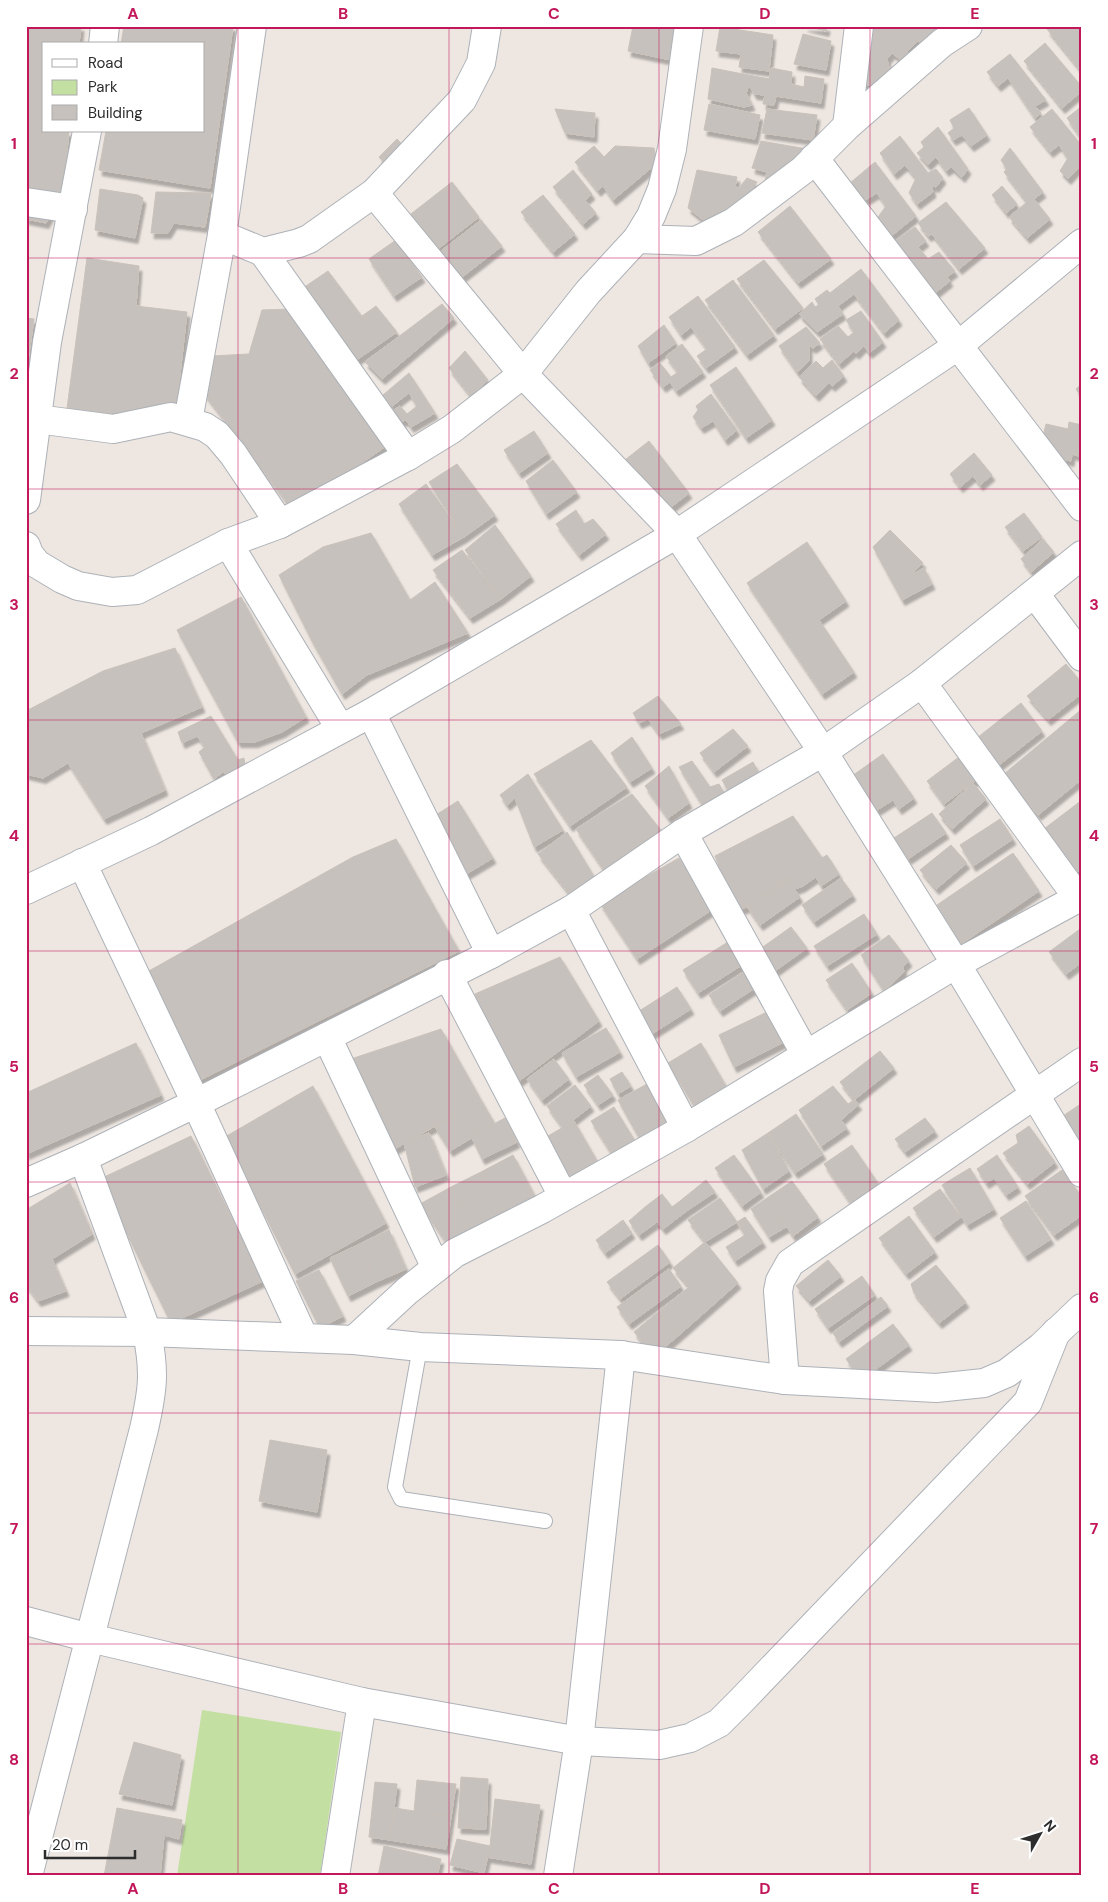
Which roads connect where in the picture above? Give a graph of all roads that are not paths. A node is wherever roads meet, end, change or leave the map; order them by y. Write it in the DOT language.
graph roads {
  1 [pos="105,26"];
  2 [pos="252,26"];
  3 [pos="487,26"];
  4 [pos="689,26"];
  5 [pos="859,26"];
  6 [pos="968,26"];
  7 [pos="103,42"];
  8 [pos="847,126"];
  9 [pos="87,132"];
  10 [pos="814,158"];
  11 [pos="374,193"];
  12 [pos="26,202"];
  13 [pos="73,209"];
  14 [pos="222,235"];
  15 [pos="637,240"];
  16 [pos="1082,243"];
  17 [pos="262,252"];
  18 [pos="959,345"];
  19 [pos="523,374"];
  20 [pos="37,420"];
  21 [pos="188,421"];
  22 [pos="408,456"];
  23 [pos="26,500"];
  24 [pos="1082,507"];
  25 [pos="280,524"];
  26 [pos="677,534"];
  27 [pos="228,543"];
  28 [pos="27,555"];
  29 [pos="1082,555"];
  30 [pos="1035,594"];
  31 [pos="1082,657"];
  32 [pos="922,683"];
  33 [pos="371,713"];
  34 [pos="340,728"];
  35 [pos="823,752"];
  36 [pos="683,833"];
  37 [pos="82,863"];
  38 [pos="26,890"];
  39 [pos="1080,897"];
  40 [pos="571,910"];
  41 [pos="490,954"];
  42 [pos="956,964"];
  43 [pos="448,974"];
  44 [pos="327,1037"];
  45 [pos="806,1055"];
  46 [pos="1082,1062"];
  47 [pos="1034,1094"];
  48 [pos="196,1103"];
  49 [pos="686,1128"];
  50 [pos="83,1158"];
  51 [pos="1082,1173"];
  52 [pos="26,1183"];
  53 [pos="563,1196"];
  54 [pos="436,1268"];
  55 [pos="1082,1308"];
  56 [pos="26,1331"];
  57 [pos="147,1332"];
  58 [pos="1056,1332"];
  59 [pos="304,1338"];
  60 [pos="354,1340"];
  61 [pos="420,1347"];
  62 [pos="621,1355"];
  63 [pos="785,1380"];
  64 [pos="546,1521"];
  65 [pos="26,1622"];
  66 [pos="90,1638"];
  67 [pos="362,1702"];
  68 [pos="579,1741"];
  69 [pos="28,1876"];
  70 [pos="335,1876"];
  71 [pos="558,1876"];
  1 -- 7 [label="street"];
  2 -- 14 [label="street"];
  3 -- 11 [label="street"];
  4 -- 15 [label="street"];
  5 -- 8 [label="street"];
  6 -- 8 [label="street"];
  8 -- 10 [label="street"];
  9 -- 13 [label="street"];
  10 -- 15 [label="street"];
  10 -- 18 [label="street"];
  11 -- 17 [label="street"];
  11 -- 19 [label="street"];
  12 -- 13 [label="street"];
  13 -- 20 [label="street"];
  14 -- 17 [label="street"];
  14 -- 21 [label="street"];
  15 -- 19 [label="street"];
  16 -- 18 [label="street"];
  17 -- 22 [label="street"];
  18 -- 24 [label="street"];
  18 -- 26 [label="street"];
  19 -- 22 [label="street"];
  19 -- 26 [label="street"];
  20 -- 21 [label="street"];
  20 -- 23 [label="street"];
  21 -- 25 [label="street"];
  22 -- 25 [label="street"];
  25 -- 27 [label="street"];
  26 -- 33 [label="street"];
  26 -- 35 [label="street"];
  27 -- 28 [label="street"];
  27 -- 34 [label="street"];
  29 -- 30 [label="street"];
  30 -- 31 [label="street"];
  30 -- 32 [label="street"];
  32 -- 35 [label="street"];
  32 -- 39 [label="street"];
  33 -- 34 [label="street"];
  33 -- 41 [label="street"];
  34 -- 37 [label="street"];
  35 -- 36 [label="street"];
  35 -- 42 [label="street"];
  36 -- 40 [label="street"];
  36 -- 45 [label="street"];
  37 -- 38 [label="street"];
  37 -- 48 [label="street"];
  39 -- 42 [label="street"];
  40 -- 41 [label="street"];
  40 -- 49 [label="street"];
  41 -- 43 [label="street"];
  42 -- 45 [label="street"];
  42 -- 47 [label="street"];
  43 -- 44 [label="street"];
  43 -- 53 [label="street"];
  44 -- 48 [label="street"];
  44 -- 54 [label="street"];
  45 -- 49 [label="street"];
  46 -- 47 [label="street"];
  47 -- 51 [label="street"];
  47 -- 63 [label="street"];
  48 -- 50 [label="street"];
  48 -- 59 [label="street"];
  49 -- 53 [label="street"];
  50 -- 52 [label="street"];
  50 -- 57 [label="street"];
  53 -- 54 [label="street"];
  54 -- 60 [label="street"];
  55 -- 58 [label="street"];
  56 -- 57 [label="street"];
  57 -- 59 [label="street"];
  57 -- 66 [label="street"];
  58 -- 63 [label="street"];
  58 -- 68 [label="street"];
  59 -- 60 [label="street"];
  60 -- 61 [label="street"];
  61 -- 62 [label="street"];
  61 -- 64 [label="lane"];
  62 -- 63 [label="street"];
  62 -- 68 [label="street"];
  65 -- 66 [label="street"];
  66 -- 67 [label="street"];
  66 -- 69 [label="street"];
  67 -- 68 [label="street"];
  67 -- 70 [label="street"];
  68 -- 71 [label="street"];
}
